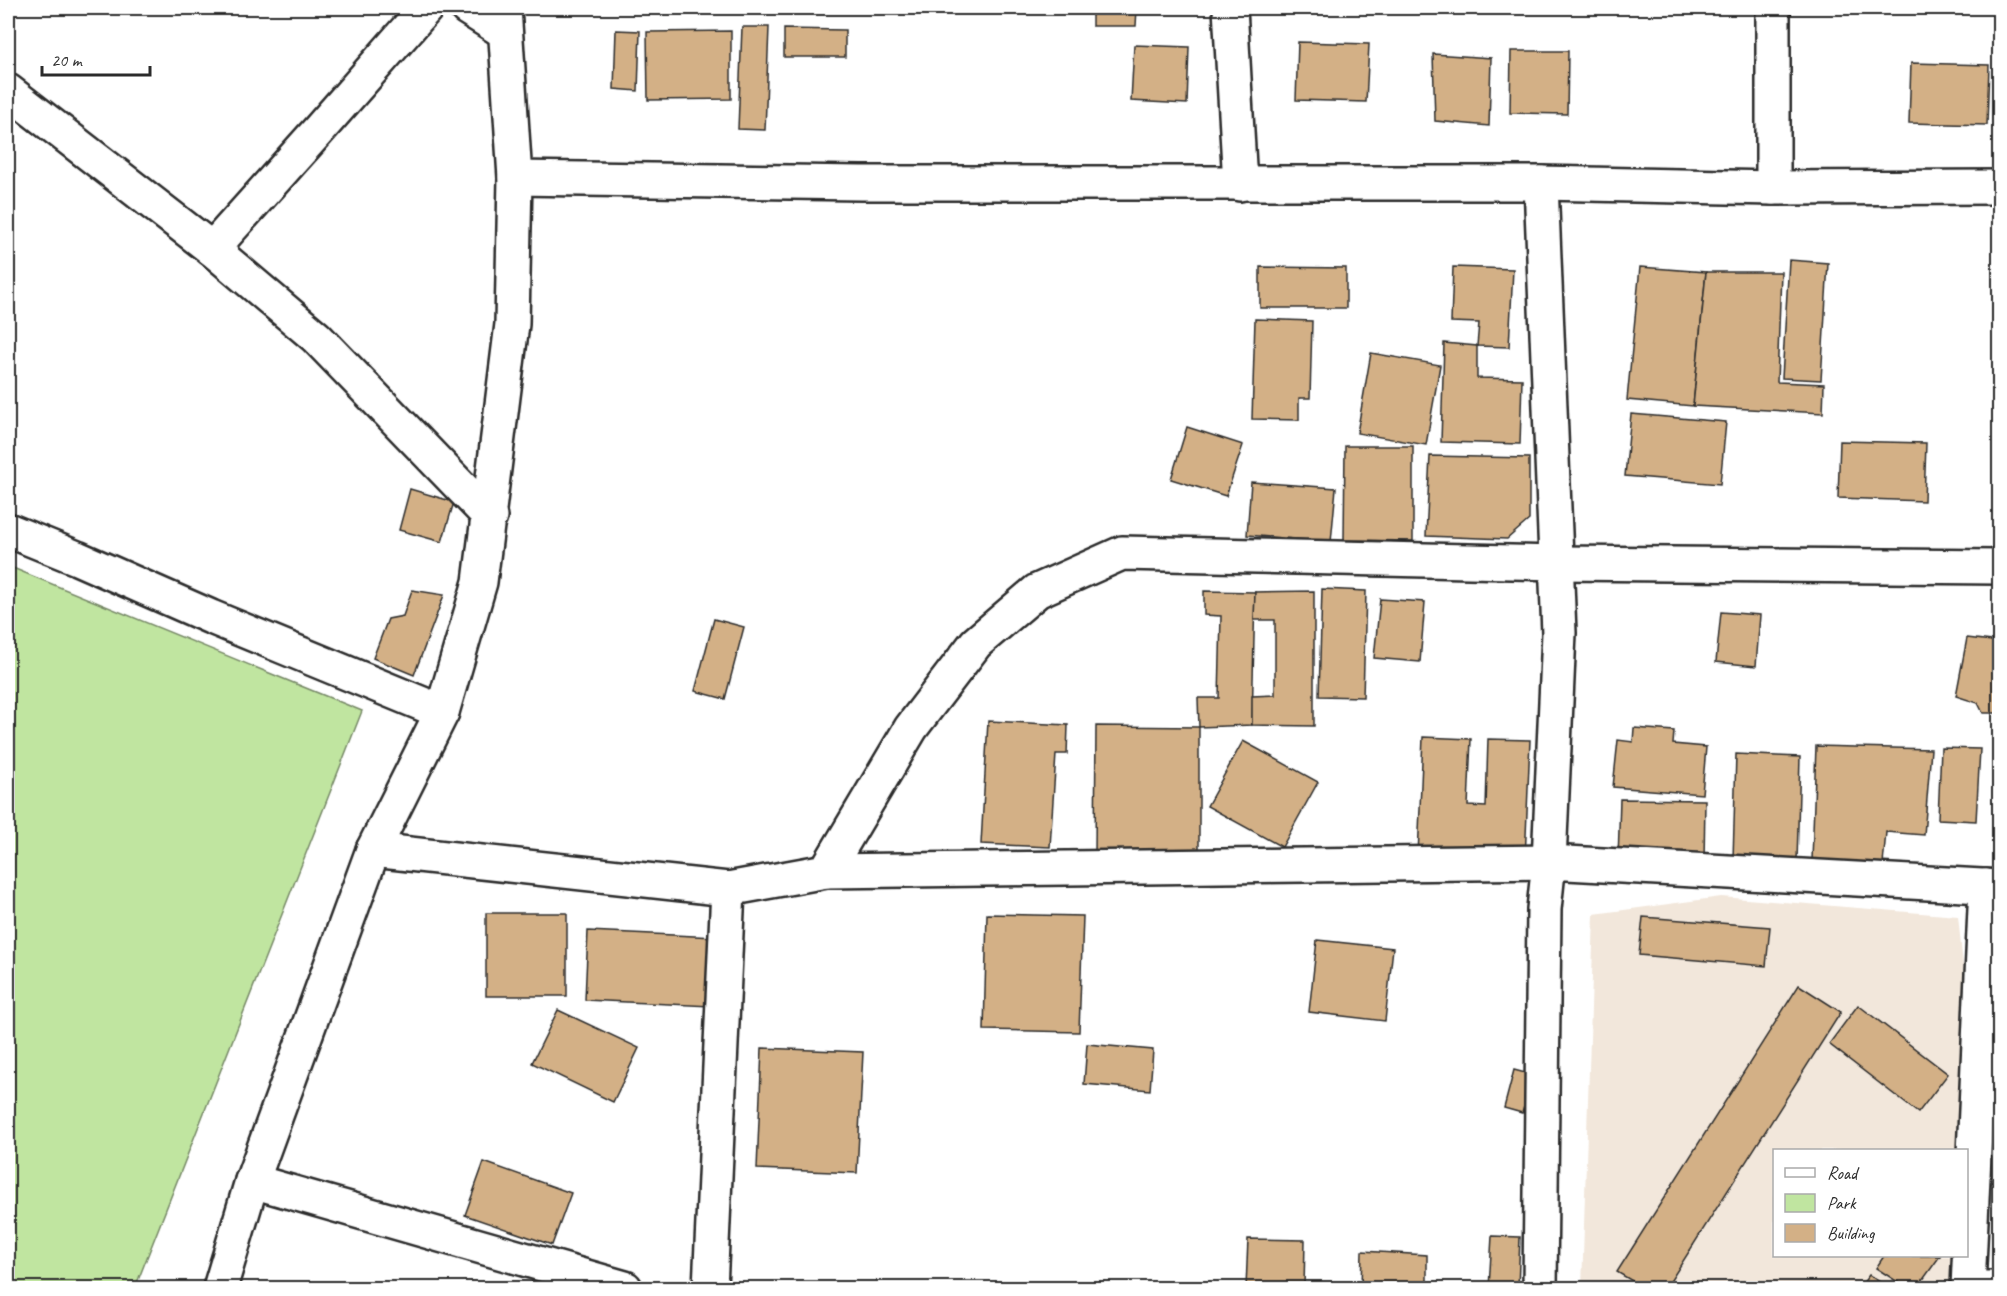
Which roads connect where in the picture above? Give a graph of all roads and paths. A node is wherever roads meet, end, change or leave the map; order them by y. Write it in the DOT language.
graph roads {
  1 [pos="426,8"];
  2 [pos="467,8"];
  3 [pos="1230,8"];
  4 [pos="1773,8"];
  5 [pos="504,20"];
  6 [pos="8,91"];
  7 [pos="514,178"];
  8 [pos="1541,183"];
  9 [pos="1240,184"];
  10 [pos="2000,187"];
  11 [pos="1773,188"];
  12 [pos="212,249"];
  13 [pos="490,517"];
  14 [pos="8,530"];
  15 [pos="1557,563"];
  16 [pos="2000,567"];
  17 [pos="442,712"];
  18 [pos="374,850"];
  19 [pos="1550,862"];
  20 [pos="826,871"];
  21 [pos="1993,886"];
  22 [pos="728,889"];
  23 [pos="252,1181"];
  24 [pos="220,1288"];
  25 [pos="625,1288"];
  26 [pos="710,1288"];
  27 [pos="1540,1288"];
  28 [pos="1968,1288"];
  29 [pos="2000,1288"];
  1 -- 12 [label="street"];
  2 -- 5 [label="street"];
  3 -- 9 [label="street"];
  4 -- 11 [label="street"];
  5 -- 7 [label="street"];
  6 -- 12 [label="street"];
  7 -- 9 [label="street"];
  7 -- 13 [label="street"];
  8 -- 9 [label="street"];
  8 -- 11 [label="street"];
  8 -- 15 [label="street"];
  10 -- 11 [label="street"];
  12 -- 13 [label="street"];
  13 -- 17 [label="street"];
  14 -- 17 [label="street"];
  15 -- 16 [label="street"];
  15 -- 19 [label="street"];
  15 -- 20 [label="street"];
  17 -- 18 [label="street"];
  18 -- 22 [label="street"];
  18 -- 23 [label="street"];
  19 -- 20 [label="street"];
  19 -- 21 [label="street"];
  19 -- 27 [label="street"];
  20 -- 22 [label="street"];
  21 -- 28 [label="street"];
  22 -- 26 [label="street"];
  23 -- 24 [label="street"];
  23 -- 25 [label="street"];
  28 -- 29 [label="street"];
}
